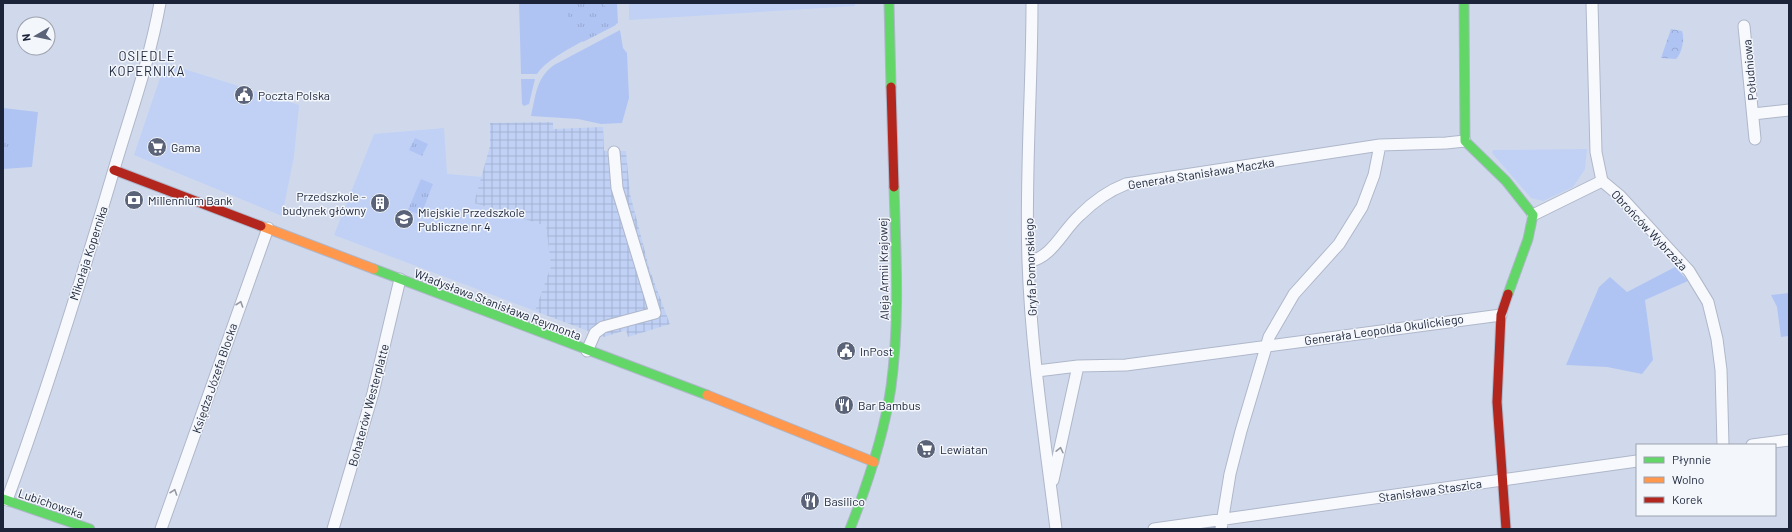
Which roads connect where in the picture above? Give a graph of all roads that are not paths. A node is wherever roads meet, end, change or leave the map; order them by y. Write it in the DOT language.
graph roads {
  1 [pos="160,3"];
  2 [pos="890,3"];
  3 [pos="1032,3"];
  4 [pos="1464,3"];
  5 [pos="1592,3"];
  6 [pos="1744,26"];
  7 [pos="1789,110"];
  8 [pos="1753,114"];
  9 [pos="1755,139"];
  10 [pos="1465,141"];
  11 [pos="1380,145"];
  12 [pos="614,152"];
  13 [pos="114,170"];
  14 [pos="1602,180"];
  15 [pos="1533,215"];
  16 [pos="268,228"];
  17 [pos="1028,262"];
  18 [pos="400,279"];
  19 [pos="1501,314"];
  20 [pos="1267,344"];
  21 [pos="587,351"];
  22 [pos="1078,366"];
  23 [pos="1037,371"];
  24 [pos="1789,440"];
  25 [pos="1723,444"];
  26 [pos="1759,444"];
  27 [pos="1636,461"];
  28 [pos="874,462"];
  29 [pos="1503,480"];
  30 [pos="1051,488"];
  31 [pos="5,500"];
  32 [pos="1222,524"];
  33 [pos="90,529"];
  34 [pos="161,529"];
  35 [pos="334,529"];
  36 [pos="850,529"];
  37 [pos="1056,529"];
  38 [pos="1154,529"];
  39 [pos="1506,529"];
  1 -- 13 [label="street, Mikołaja Kopernika"];
  2 -- 28 [label="street, Aleja Armii Krajowej"];
  3 -- 17 [label="street, Gryfa Pomorskiego"];
  4 -- 10 [label="street"];
  5 -- 14 [label="street, Obrońców Wybrzeża"];
  6 -- 8 [label="street, Południowa"];
  7 -- 8 [label="street, Południowa"];
  8 -- 9 [label="street, Południowa"];
  10 -- 11 [label="street, Generała Stanisława Maczka"];
  10 -- 15 [label="street"];
  11 -- 17 [label="street, Generała Stanisława Maczka"];
  11 -- 20 [label="street"];
  12 -- 21 [label="street"];
  13 -- 16 [label="street, Władysława Stanisława Reymonta"];
  13 -- 31 [label="street, Mikołaja Kopernika"];
  14 -- 15 [label="street, Obrońców Wybrzeża"];
  14 -- 25 [label="street, Obrońców Wybrzeża"];
  15 -- 19 [label="street"];
  16 -- 18 [label="street, Władysława Stanisława Reymonta"];
  34 -- 16 [label="street, Księdza Józefa Blocka, one-way"];
  17 -- 23 [label="street, Gryfa Pomorskiego"];
  18 -- 21 [label="street, Władysława Stanisława Reymonta"];
  18 -- 35 [label="street, Bohaterów Westerplatte"];
  19 -- 20 [label="street, Generała Leopolda Okulickiego"];
  19 -- 29 [label="street"];
  20 -- 22 [label="street, Generała Leopolda Okulickiego"];
  20 -- 32 [label="street"];
  21 -- 28 [label="street, Władysława Stanisława Reymonta"];
  22 -- 23 [label="street, Generała Leopolda Okulickiego"];
  30 -- 22 [label="street, one-way"];
  23 -- 30 [label="street, Gryfa Pomorskiego"];
  24 -- 26 [label="street"];
  27 -- 29 [label="street, Stanisława Staszica"];
  28 -- 36 [label="street, Aleja Armii Krajowej"];
  29 -- 32 [label="street, Stanisława Staszica"];
  29 -- 39 [label="street"];
  30 -- 37 [label="street, Gryfa Pomorskiego"];
  31 -- 33 [label="street, Lubichowska"];
  32 -- 38 [label="street, Stanisława Staszica"];
}
